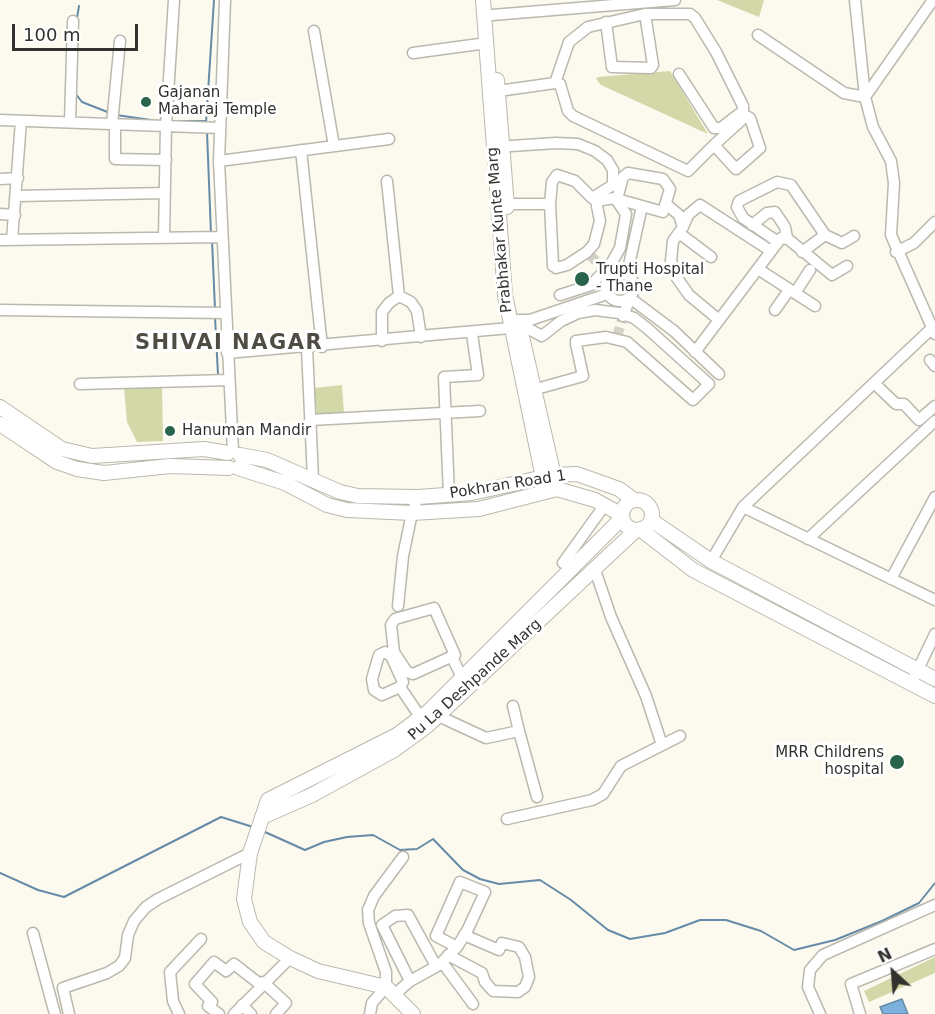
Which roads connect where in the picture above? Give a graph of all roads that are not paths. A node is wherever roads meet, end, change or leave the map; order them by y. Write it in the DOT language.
graph roads {
  1 [pos="174,0"];
  2 [pos="225,0"];
  3 [pos="483,0"];
  4 [pos="492,0"];
  5 [pos="675,0"];
  6 [pos="855,0"];
  7 [pos="933,0"];
  8 [pos="555,5"];
  9 [pos="645,14"];
  10 [pos="492,15"];
  11 [pos="73,21"];
  12 [pos="606,22"];
  13 [pos="314,31"];
  14 [pos="758,35"];
  15 [pos="120,41"];
  16 [pos="487,43"];
  17 [pos="413,53"];
  18 [pos="679,74"];
  19 [pos="555,82"];
  20 [pos="494,92"];
  21 [pos="865,98"];
  22 [pos="0,120"];
  23 [pos="21,121"];
  24 [pos="70,122"];
  25 [pos="113,124"];
  26 [pos="166,126"];
  27 [pos="220,128"];
  28 [pos="389,139"];
  29 [pos="714,145"];
  30 [pos="334,146"];
  31 [pos="497,147"];
  32 [pos="302,150"];
  33 [pos="165,160"];
  34 [pos="219,161"];
  35 [pos="18,178"];
  36 [pos="0,179"];
  37 [pos="387,181"];
  38 [pos="165,193"];
  39 [pos="17,196"];
  40 [pos="502,204"];
  41 [pos="550,204"];
  42 [pos="666,204"];
  43 [pos="642,206"];
  44 [pos="0,214"];
  45 [pos="15,215"];
  46 [pos="935,222"];
  47 [pos="752,225"];
  48 [pos="681,230"];
  49 [pos="825,235"];
  50 [pos="164,237"];
  51 [pos="222,237"];
  52 [pos="854,237"];
  53 [pos="0,240"];
  54 [pos="12,240"];
  55 [pos="779,244"];
  56 [pos="802,252"];
  57 [pos="896,252"];
  58 [pos="711,257"];
  59 [pos="846,266"];
  60 [pos="758,269"];
  61 [pos="810,270"];
  62 [pos="627,274"];
  63 [pos="606,291"];
  64 [pos="792,292"];
  65 [pos="560,295"];
  66 [pos="399,296"];
  67 [pos="630,298"];
  68 [pos="815,306"];
  69 [pos="0,310"];
  70 [pos="775,310"];
  71 [pos="225,313"];
  72 [pos="623,315"];
  73 [pos="719,320"];
  74 [pos="521,322"];
  75 [pos="933,331"];
  76 [pos="472,334"];
  77 [pos="421,337"];
  78 [pos="382,340"];
  79 [pos="322,347"];
  80 [pos="307,348"];
  81 [pos="695,352"];
  82 [pos="227,353"];
  83 [pos="719,374"];
  84 [pos="229,380"];
  85 [pos="874,383"];
  86 [pos="80,384"];
  87 [pos="529,391"];
  88 [pos="0,406"];
  89 [pos="935,406"];
  90 [pos="480,411"];
  91 [pos="445,413"];
  92 [pos="310,420"];
  93 [pos="935,421"];
  94 [pos="0,424"];
  95 [pos="923,425"];
  96 [pos="169,451"];
  97 [pos="234,459"];
  98 [pos="170,466"];
  99 [pos="548,476"];
  100 [pos="313,479"];
  101 [pos="551,491"];
  102 [pos="449,495"];
  103 [pos="418,497"];
  104 [pos="935,497"];
  105 [pos="634,500"];
  106 [pos="604,506"];
  107 [pos="743,507"];
  108 [pos="412,513"];
  109 [pos="622,516"];
  110 [pos="642,526"];
  111 [pos="808,538"];
  112 [pos="711,561"];
  113 [pos="563,564"];
  114 [pos="595,570"];
  115 [pos="891,579"];
  116 [pos="935,600"];
  117 [pos="398,606"];
  118 [pos="935,634"];
  119 [pos="452,657"];
  120 [pos="918,670"];
  121 [pos="935,679"];
  122 [pos="465,684"];
  123 [pos="911,684"];
  124 [pos="400,687"];
  125 [pos="935,696"];
  126 [pos="513,706"];
  127 [pos="429,718"];
  128 [pos="519,731"];
  129 [pos="680,736"];
  130 [pos="662,745"];
  131 [pos="537,797"];
  132 [pos="507,819"];
  133 [pos="250,853"];
  134 [pos="403,857"];
  135 [pos="935,905"];
  136 [pos="33,933"];
  137 [pos="464,935"];
  138 [pos="201,939"];
  139 [pos="457,947"];
  140 [pos="935,949"];
  141 [pos="290,958"];
  142 [pos="442,961"];
  143 [pos="410,981"];
  144 [pos="262,983"];
  145 [pos="390,991"];
  146 [pos="473,1004"];
  147 [pos="238,1010"];
  148 [pos="56,1014"];
  149 [pos="69,1014"];
  150 [pos="179,1014"];
  151 [pos="219,1014"];
  152 [pos="251,1014"];
  153 [pos="276,1014"];
  154 [pos="370,1014"];
  155 [pos="413,1014"];
  156 [pos="820,1014"];
  157 [pos="860,1014"];
  1 -- 26 [label="street"];
  2 -- 27 [label="street"];
  3 -- 16 [label="main road, Prabhakar Kunte Marg"];
  4 -- 10 [label="main road, Prabhakar Kunte Marg"];
  5 -- 8 [label="street"];
  6 -- 21 [label="street"];
  7 -- 21 [label="street"];
  8 -- 10 [label="street"];
  9 -- 12 [label="street"];
  9 -- 12 [label="street"];
  9 -- 18 [label="street"];
  10 -- 20 [label="main road, Prabhakar Kunte Marg"];
  11 -- 24 [label="street"];
  12 -- 19 [label="street"];
  13 -- 30 [label="street"];
  14 -- 21 [label="street"];
  15 -- 25 [label="street"];
  16 -- 17 [label="street"];
  16 -- 20 [label="main road, Prabhakar Kunte Marg"];
  19 -- 20 [label="street"];
  19 -- 29 [label="street"];
  20 -- 31 [label="main road, Prabhakar Kunte Marg"];
  21 -- 57 [label="street"];
  22 -- 23 [label="street"];
  23 -- 24 [label="street"];
  23 -- 35 [label="street"];
  24 -- 25 [label="street"];
  25 -- 26 [label="street"];
  25 -- 33 [label="street"];
  26 -- 27 [label="street"];
  26 -- 33 [label="street"];
  27 -- 34 [label="street"];
  28 -- 30 [label="street"];
  29 -- 29 [label="street"];
  30 -- 32 [label="street"];
  31 -- 40 [label="main road, Prabhakar Kunte Marg"];
  31 -- 41 [label="street"];
  32 -- 34 [label="street"];
  32 -- 79 [label="street"];
  33 -- 38 [label="street"];
  34 -- 51 [label="street"];
  35 -- 36 [label="street"];
  35 -- 39 [label="street"];
  37 -- 66 [label="street"];
  38 -- 39 [label="street"];
  38 -- 50 [label="street"];
  39 -- 45 [label="street"];
  40 -- 41 [label="street"];
  40 -- 74 [label="main road, Prabhakar Kunte Marg"];
  41 -- 65 [label="street"];
  42 -- 43 [label="street"];
  42 -- 43 [label="street"];
  42 -- 48 [label="street"];
  43 -- 62 [label="street"];
  44 -- 45 [label="street"];
  45 -- 54 [label="street"];
  46 -- 57 [label="street"];
  47 -- 49 [label="street"];
  47 -- 55 [label="street"];
  47 -- 55 [label="street"];
  48 -- 55 [label="street"];
  48 -- 58 [label="street"];
  48 -- 73 [label="street"];
  49 -- 52 [label="street"];
  49 -- 56 [label="street"];
  50 -- 51 [label="street"];
  50 -- 54 [label="street"];
  51 -- 71 [label="street"];
  53 -- 54 [label="street"];
  55 -- 56 [label="street"];
  55 -- 60 [label="street"];
  56 -- 59 [label="street"];
  57 -- 75 [label="street"];
  60 -- 64 [label="street"];
  60 -- 73 [label="street"];
  61 -- 64 [label="street"];
  62 -- 63 [label="street"];
  62 -- 67 [label="street"];
  63 -- 67 [label="street"];
  63 -- 74 [label="street"];
  64 -- 68 [label="street"];
  64 -- 70 [label="street"];
  66 -- 77 [label="street"];
  66 -- 78 [label="street"];
  67 -- 72 [label="street"];
  67 -- 81 [label="street"];
  69 -- 71 [label="street"];
  71 -- 82 [label="street"];
  72 -- 74 [label="street"];
  72 -- 87 [label="street"];
  73 -- 81 [label="street"];
  74 -- 76 [label="street"];
  74 -- 87 [label="main road, Prabhakar Kunte Marg"];
  75 -- 85 [label="street"];
  76 -- 77 [label="street"];
  76 -- 91 [label="street"];
  77 -- 78 [label="street"];
  78 -- 79 [label="street"];
  79 -- 80 [label="street"];
  80 -- 82 [label="street"];
  80 -- 92 [label="street"];
  81 -- 83 [label="street"];
  82 -- 84 [label="street"];
  84 -- 86 [label="street"];
  84 -- 97 [label="street"];
  85 -- 95 [label="street"];
  85 -- 107 [label="street"];
  87 -- 99 [label="main road, Prabhakar Kunte Marg"];
  88 -- 96 [label="main road, Pokhran Road 1"];
  89 -- 95 [label="street"];
  90 -- 91 [label="street"];
  91 -- 92 [label="street"];
  91 -- 102 [label="street"];
  92 -- 100 [label="street"];
  93 -- 95 [label="street"];
  94 -- 98 [label="main road, Pokhran Road 1"];
  95 -- 111 [label="street"];
  96 -- 97 [label="main road, Pokhran Road 1"];
  96 -- 98 [label="main road"];
  97 -- 98 [label="main road, Pokhran Road 1"];
  97 -- 100 [label="main road, Pokhran Road 1"];
  97 -- 108 [label="main road, Pokhran Road 1"];
  99 -- 101 [label="main road, Prabhakar Kunte Marg"];
  99 -- 102 [label="main road, Pokhran Road 1"];
  99 -- 105 [label="main road, Pokhran Road 1"];
  100 -- 103 [label="main road, Pokhran Road 1"];
  101 -- 106 [label="main road, Pokhran Road 1"];
  101 -- 108 [label="main road, Pokhran Road 1"];
  102 -- 103 [label="main road, Pokhran Road 1"];
  103 -- 108 [label="street"];
  104 -- 115 [label="street"];
  105 -- 109 [label="main road"];
  105 -- 110 [label="main road"];
  106 -- 109 [label="main road, Pokhran Road 1"];
  106 -- 113 [label="street"];
  107 -- 111 [label="street"];
  107 -- 112 [label="street"];
  108 -- 117 [label="street"];
  109 -- 110 [label="main road"];
  109 -- 122 [label="main road, Pu La Deshpande Marg"];
  110 -- 112 [label="main road"];
  110 -- 114 [label="main road, Pu La Deshpande Marg"];
  110 -- 123 [label="main road"];
  111 -- 115 [label="street"];
  112 -- 120 [label="main road"];
  114 -- 122 [label="main road, Pu La Deshpande Marg"];
  114 -- 130 [label="street"];
  115 -- 116 [label="street"];
  118 -- 120 [label="street"];
  119 -- 119 [label="street"];
  119 -- 122 [label="street"];
  120 -- 121 [label="main road"];
  120 -- 123 [label="street"];
  122 -- 127 [label="main road, Pu La Deshpande Marg"];
  123 -- 125 [label="main road"];
  124 -- 127 [label="street"];
  126 -- 128 [label="street"];
  127 -- 128 [label="street"];
  127 -- 133 [label="main road, Pu La Deshpande Marg"];
  128 -- 131 [label="street"];
  129 -- 130 [label="street"];
  130 -- 132 [label="street"];
  133 -- 141 [label="main road, Pu La Deshpande Marg"];
  133 -- 149 [label="street"];
  134 -- 145 [label="street"];
  135 -- 156 [label="street"];
  136 -- 148 [label="street"];
  137 -- 139 [label="street"];
  137 -- 139 [label="street"];
  137 -- 142 [label="street"];
  138 -- 150 [label="street"];
  139 -- 142 [label="street"];
  140 -- 157 [label="street"];
  141 -- 144 [label="street"];
  141 -- 145 [label="main road, Pu La Deshpande Marg"];
  142 -- 143 [label="street"];
  142 -- 143 [label="street"];
  142 -- 146 [label="street"];
  143 -- 145 [label="street"];
  144 -- 147 [label="street"];
  144 -- 151 [label="street"];
  144 -- 153 [label="street"];
  145 -- 154 [label="street"];
  145 -- 155 [label="main road"];
  147 -- 152 [label="street"];
}
